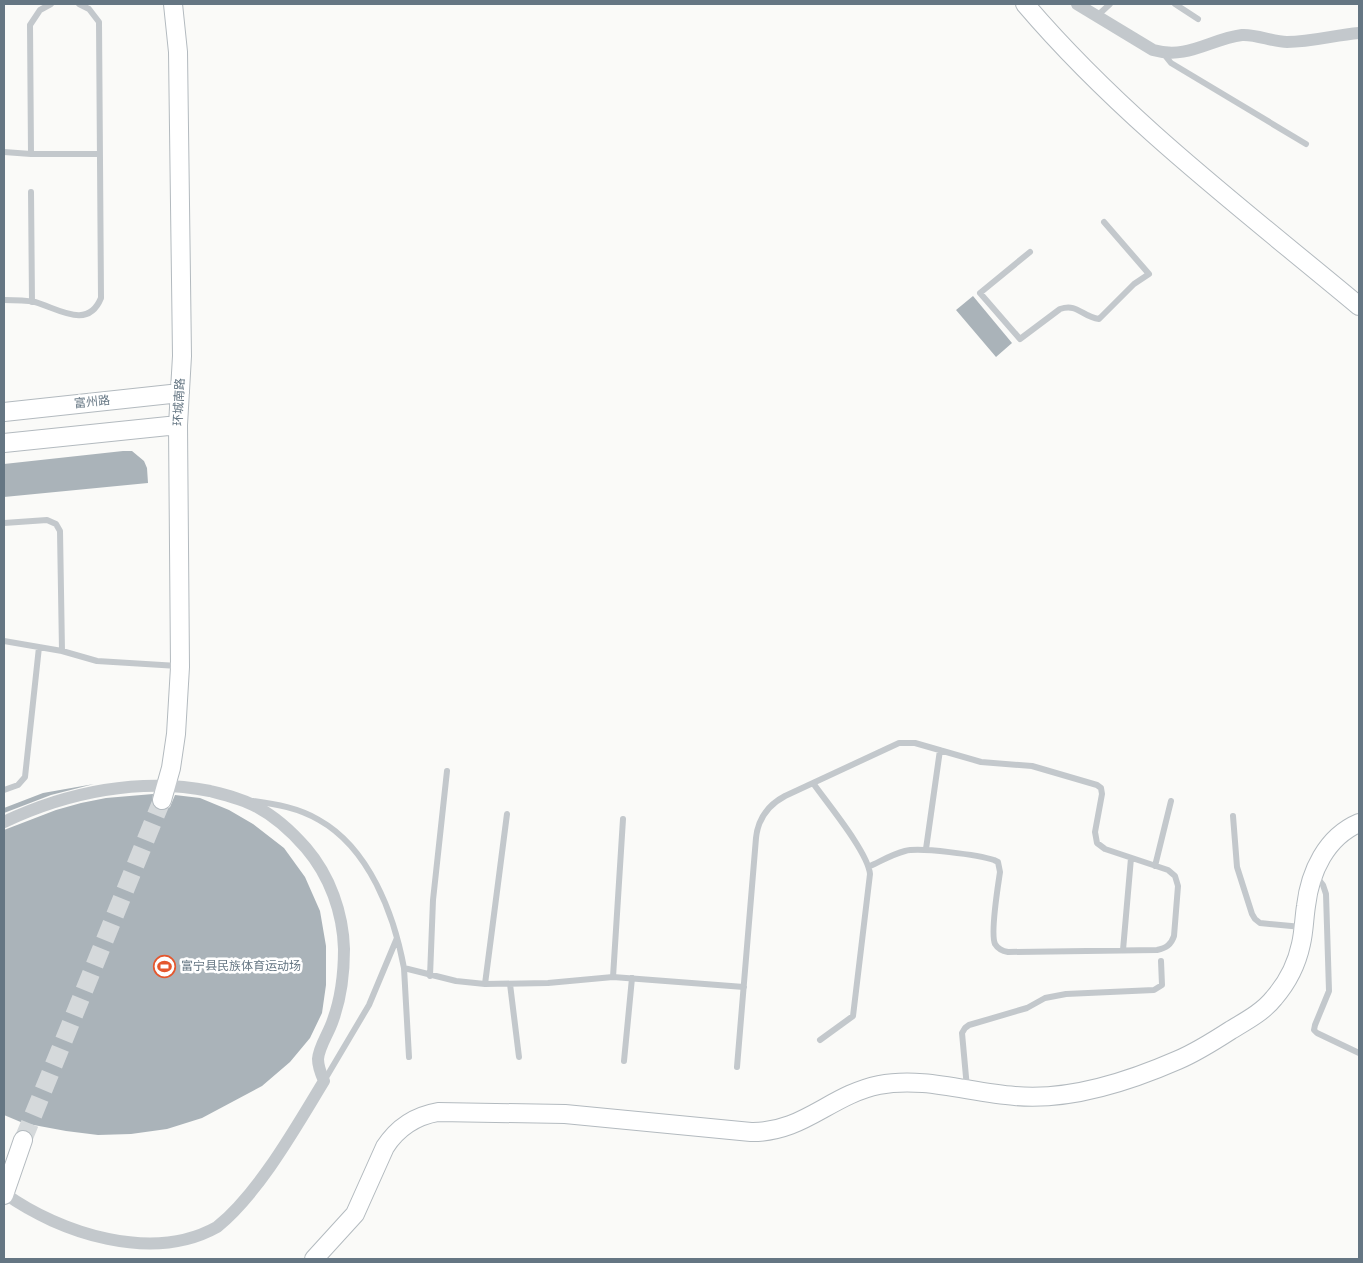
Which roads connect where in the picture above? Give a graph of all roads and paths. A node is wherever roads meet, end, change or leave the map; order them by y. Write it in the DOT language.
graph roads {
  1 [pos="51,4"];
  2 [pos="79,4"];
  3 [pos="173,4"];
  4 [pos="1025,4"];
  5 [pos="1077,4"];
  6 [pos="1110,4"];
  7 [pos="1175,4"];
  8 [pos="1097,16"];
  9 [pos="1198,19"];
  10 [pos="1359,33"];
  11 [pos="1162,52"];
  12 [pos="1306,144"];
  13 [pos="4,152"];
  14 [pos="31,154"];
  15 [pos="100,154"];
  16 [pos="31,192"];
  17 [pos="1104,222"];
  18 [pos="1030,252"];
  19 [pos="4,300"];
  20 [pos="32,302"];
  21 [pos="1359,306"];
  22 [pos="180,393"];
  23 [pos="4,412"];
  24 [pos="178,425"];
  25 [pos="4,443"];
  26 [pos="4,524"];
  27 [pos="4,641"];
  28 [pos="39,647"];
  29 [pos="62,651"];
  30 [pos="180,667"];
  31 [pos="940,750"];
  32 [pos="447,771"];
  33 [pos="813,783"];
  34 [pos="4,790"];
  35 [pos="165,792"];
  36 [pos="240,799"];
  37 [pos="1171,801"];
  38 [pos="507,814"];
  39 [pos="1234,816"];
  40 [pos="623,819"];
  41 [pos="4,822"];
  42 [pos="1359,824"];
  43 [pos="926,850"];
  44 [pos="1131,858"];
  45 [pos="870,866"];
  46 [pos="1155,866"];
  47 [pos="1313,873"];
  48 [pos="1304,928"];
  49 [pos="397,938"];
  50 [pos="1123,950"];
  51 [pos="1161,961"];
  52 [pos="404,968"];
  53 [pos="430,976"];
  54 [pos="613,977"];
  55 [pos="632,978"];
  56 [pos="485,984"];
  57 [pos="510,984"];
  58 [pos="744,987"];
  59 [pos="820,1040"];
  60 [pos="1359,1053"];
  61 [pos="409,1057"];
  62 [pos="518,1057"];
  63 [pos="624,1061"];
  64 [pos="737,1067"];
  65 [pos="324,1081"];
  66 [pos="967,1089"];
  67 [pos="23,1140"];
  68 [pos="8,1170"];
  69 [pos="4,1194"];
  70 [pos="314,1259"];
  1 -- 14 [label="lane"];
  2 -- 15 [label="lane"];
  3 -- 22 [label="main road, 环城南路"];
  4 -- 21 [label="main road"];
  5 -- 8 [label="street"];
  6 -- 8 [label="lane"];
  7 -- 9 [label="lane"];
  8 -- 11 [label="street"];
  10 -- 11 [label="street"];
  11 -- 12 [label="lane"];
  13 -- 14 [label="lane"];
  14 -- 15 [label="lane"];
  15 -- 20 [label="lane"];
  16 -- 20 [label="lane"];
  17 -- 18 [label="lane"];
  19 -- 20 [label="lane"];
  22 -- 23 [label="main road, 富州路"];
  22 -- 24 [label="main road, 环城南路"];
  24 -- 25 [label="main road"];
  24 -- 30 [label="main road, 环城南路"];
  26 -- 29 [label="lane"];
  27 -- 28 [label="lane"];
  28 -- 29 [label="lane"];
  28 -- 34 [label="lane"];
  29 -- 30 [label="lane"];
  30 -- 35 [label="main road, 环城南路"];
  31 -- 33 [label="lane"];
  31 -- 43 [label="lane"];
  31 -- 44 [label="lane"];
  32 -- 53 [label="lane"];
  33 -- 45 [label="lane"];
  33 -- 58 [label="lane"];
  35 -- 36 [label="street"];
  35 -- 41 [label="street"];
  36 -- 49 [label="lane"];
  36 -- 65 [label="street"];
  37 -- 46 [label="lane"];
  38 -- 56 [label="lane"];
  39 -- 48 [label="lane"];
  40 -- 54 [label="lane"];
  42 -- 47 [label="main road"];
  43 -- 45 [label="lane"];
  43 -- 50 [label="lane"];
  44 -- 46 [label="lane"];
  44 -- 50 [label="lane"];
  45 -- 59 [label="lane"];
  46 -- 50 [label="lane"];
  47 -- 48 [label="main road"];
  47 -- 60 [label="lane"];
  48 -- 66 [label="main road"];
  49 -- 52 [label="lane"];
  49 -- 65 [label="lane"];
  51 -- 66 [label="lane"];
  52 -- 53 [label="lane"];
  52 -- 61 [label="lane"];
  53 -- 56 [label="lane"];
  54 -- 55 [label="lane"];
  54 -- 57 [label="lane"];
  55 -- 58 [label="lane"];
  55 -- 63 [label="lane"];
  56 -- 57 [label="lane"];
  57 -- 62 [label="lane"];
  58 -- 64 [label="lane"];
  65 -- 69 [label="street"];
  66 -- 70 [label="main road"];
  67 -- 68 [label="main road"];
  68 -- 69 [label="main road"];
}
